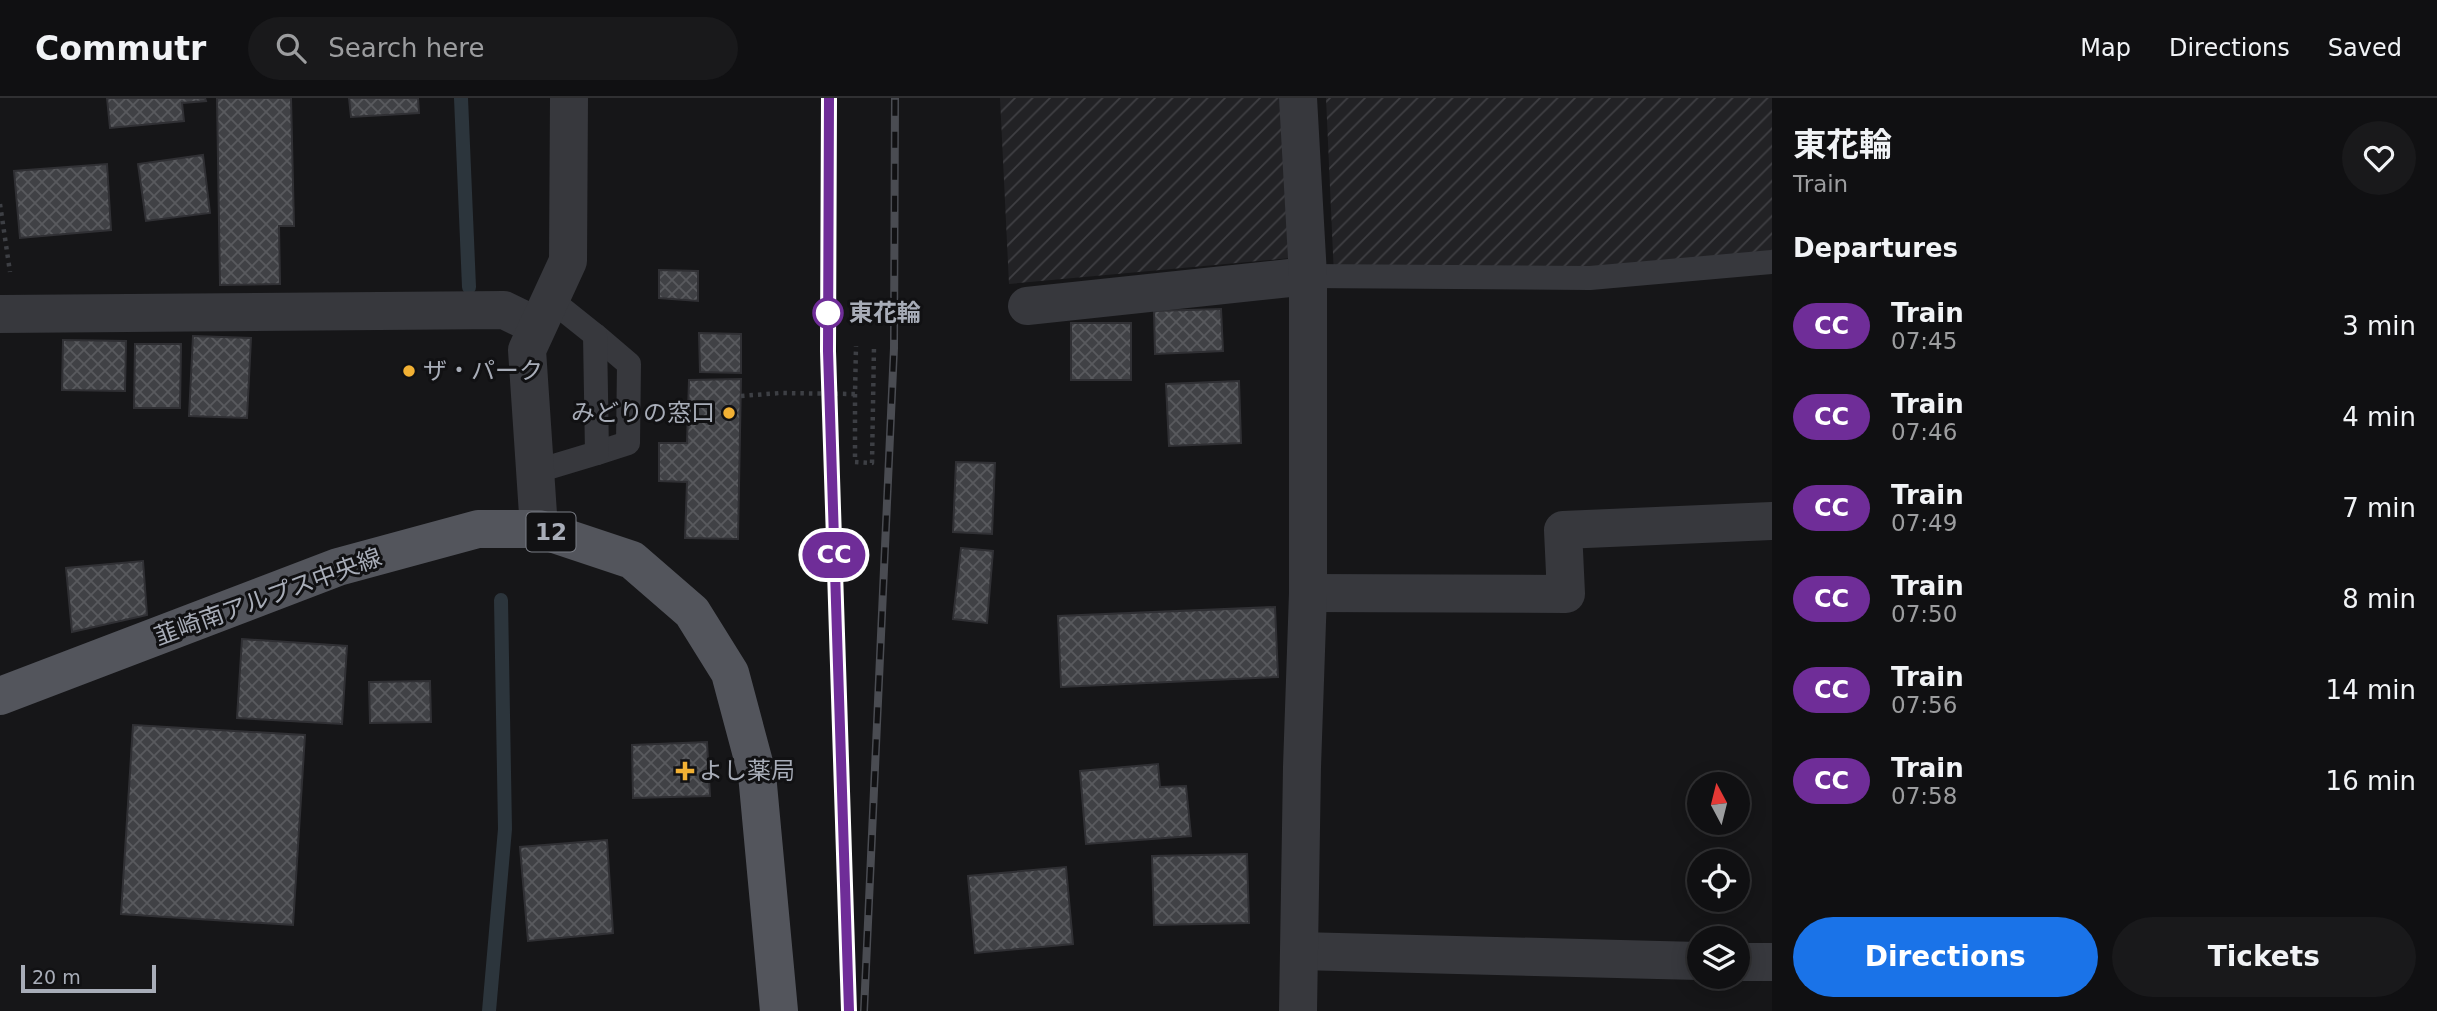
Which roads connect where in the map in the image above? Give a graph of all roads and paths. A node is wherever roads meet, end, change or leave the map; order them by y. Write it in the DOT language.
graph roads {
  1 [pos="569,98"];
  2 [pos="1298,98"];
  3 [pos="0,204"];
  4 [pos="1772,261"];
  5 [pos="1308,276"];
  6 [pos="1027,306"];
  7 [pos="543,312"];
  8 [pos="8,314"];
  9 [pos="595,334"];
  10 [pos="856,346"];
  11 [pos="874,346"];
  12 [pos="855,394"];
  13 [pos="741,396"];
  14 [pos="597,453"];
  15 [pos="534,472"];
  16 [pos="1772,521"];
  17 [pos="539,529"];
  18 [pos="1308,593"];
  19 [pos="0,696"];
  20 [pos="1299,951"];
  21 [pos="1687,961"];
  22 [pos="1750,962"];
  23 [pos="1772,962"];
  24 [pos="779,1011"];
  25 [pos="1298,1011"];
  1 -- 7 [label="street"];
  2 -- 5 [label="street"];
  3 -- 8 [label="path"];
  4 -- 5 [label="lane"];
  5 -- 6 [label="street"];
  5 -- 18 [label="street"];
  7 -- 8 [label="street"];
  7 -- 9 [label="lane"];
  7 -- 15 [label="street"];
  9 -- 14 [label="lane"];
  9 -- 14 [label="lane"];
  10 -- 12 [label="path"];
  11 -- 12 [label="path"];
  12 -- 13 [label="path"];
  14 -- 15 [label="lane"];
  15 -- 17 [label="street"];
  16 -- 18 [label="street"];
  17 -- 19 [label="main road, 韮崎南アルプス中央線 / 12"];
  17 -- 24 [label="main road, 韮崎南アルプス中央線 / 12"];
  18 -- 20 [label="street"];
  20 -- 21 [label="street"];
  20 -- 25 [label="street"];
  22 -- 23 [label="street"];
}
